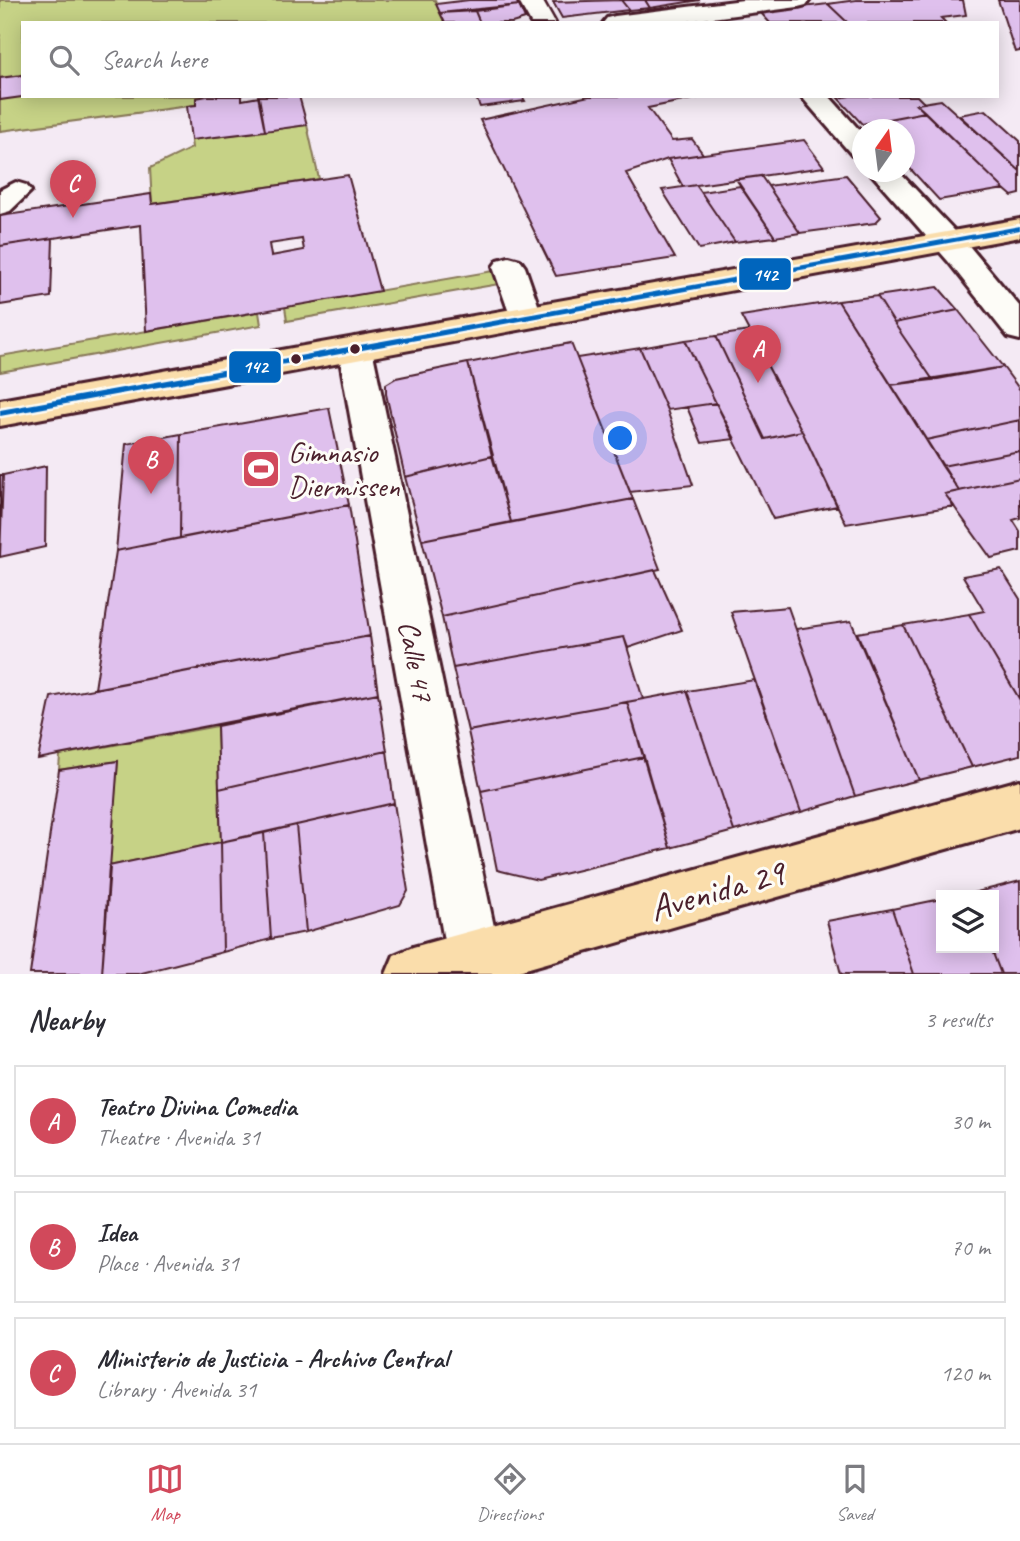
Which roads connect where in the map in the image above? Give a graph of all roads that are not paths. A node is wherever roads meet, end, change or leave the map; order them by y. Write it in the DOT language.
graph roads {
  1 [pos="530,0"];
  2 [pos="798,0"];
  3 [pos="738,10"];
  4 [pos="542,21"];
  5 [pos="634,21"];
  6 [pos="812,106"];
  7 [pos="852,140"];
  8 [pos="893,182"];
  9 [pos="1020,228"];
  10 [pos="1020,249"];
  11 [pos="955,250"];
  12 [pos="509,267"];
  13 [pos="525,316"];
  14 [pos="1020,330"];
  15 [pos="356,358"];
  16 [pos="0,413"];
  17 [pos="0,433"];
  18 [pos="1020,804"];
  19 [pos="475,966"];
  20 [pos="413,974"];
  1 -- 4 [label="street"];
  2 -- 3 [label="street"];
  3 -- 5 [label="street"];
  6 -- 7 [label="street"];
  8 -- 11 [label="street"];
  9 -- 11 [label="main road"];
  10 -- 11 [label="main road"];
  11 -- 13 [label="main road"];
  11 -- 14 [label="street"];
  11 -- 15 [label="main road"];
  12 -- 13 [label="street"];
  13 -- 15 [label="main road"];
  15 -- 16 [label="main road"];
  15 -- 17 [label="main road"];
  15 -- 19 [label="street, Calle 47"];
  18 -- 19 [label="main road, Avenida 29"];
  19 -- 20 [label="main road, Avenida 29"];
}
